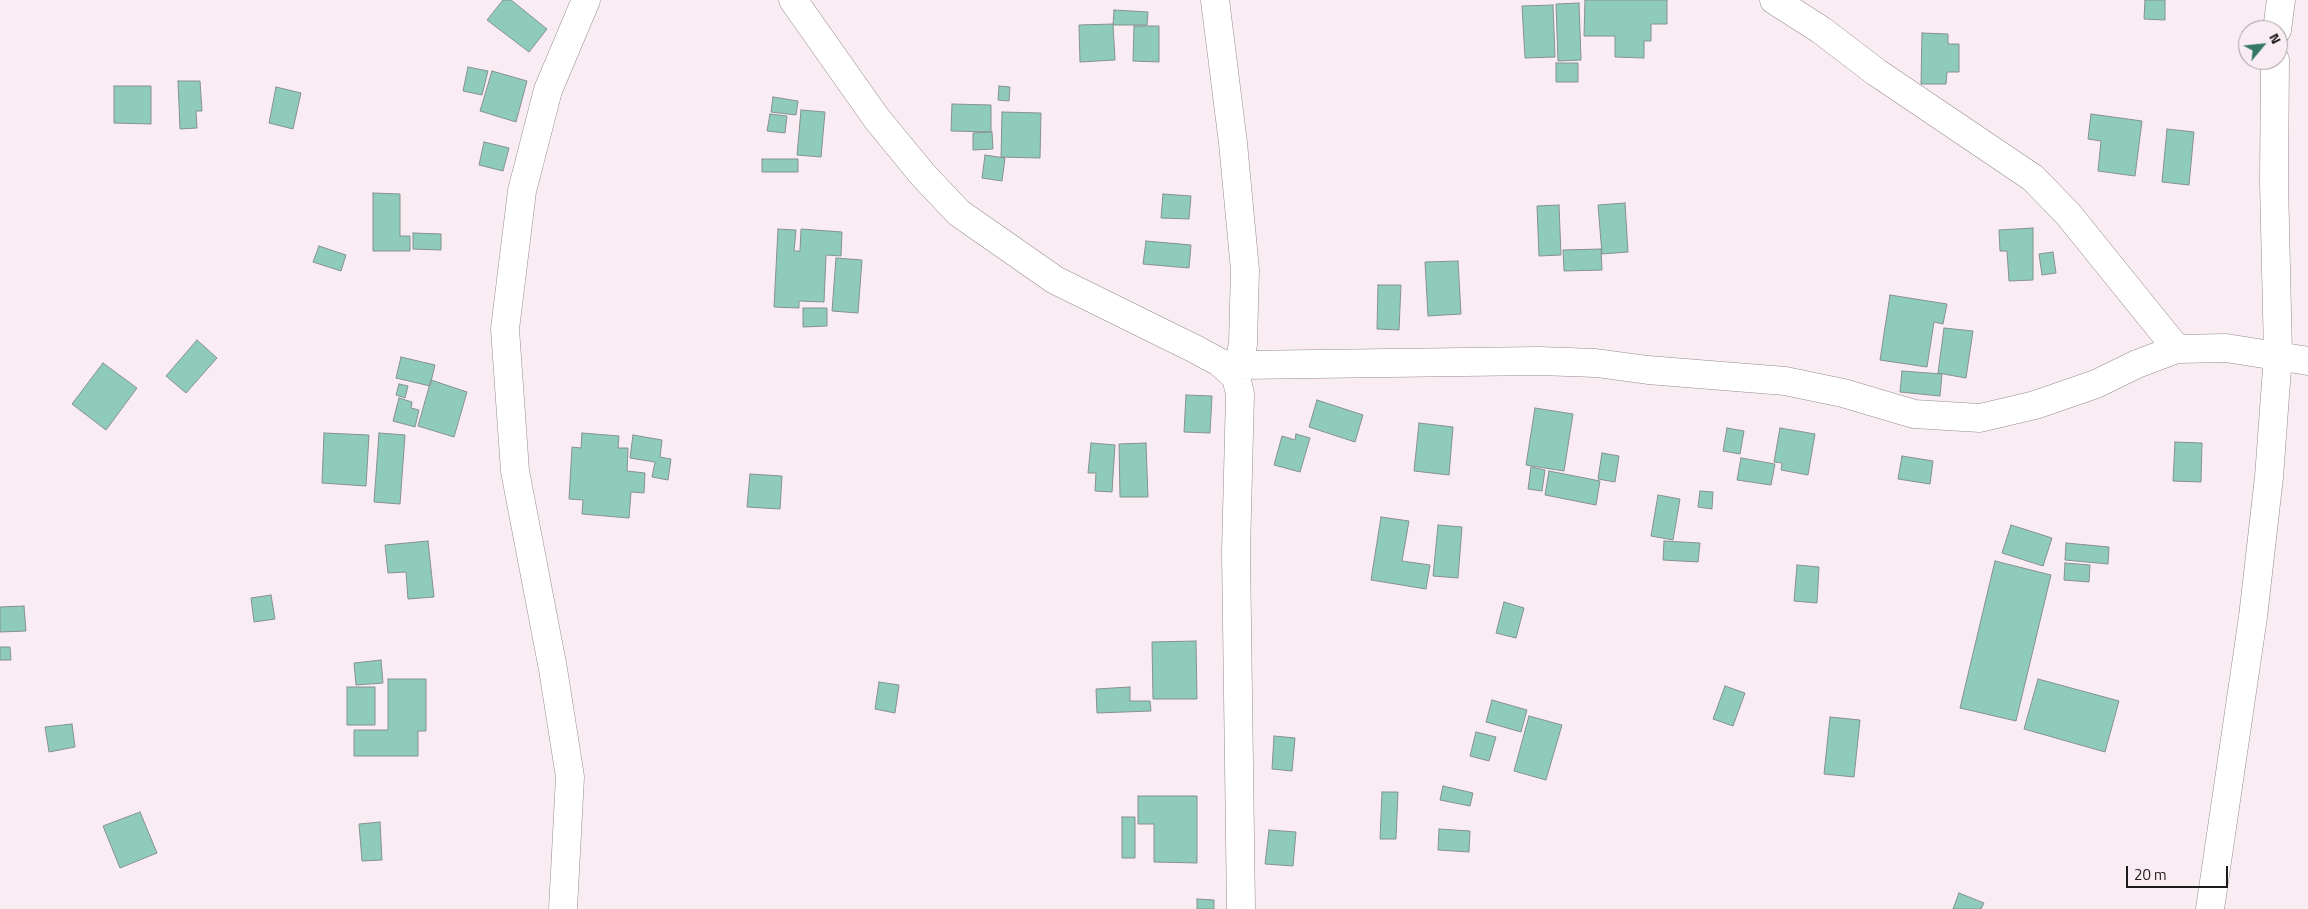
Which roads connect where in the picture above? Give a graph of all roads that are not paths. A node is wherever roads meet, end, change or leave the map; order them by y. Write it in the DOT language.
graph roads {
  1 [pos="586,0"];
  2 [pos="793,0"];
  3 [pos="1215,0"];
  4 [pos="1774,0"];
  5 [pos="2281,0"];
  6 [pos="2279,20"];
  7 [pos="2275,70"];
  8 [pos="2177,349"];
  9 [pos="2278,355"];
  10 [pos="2308,361"];
  11 [pos="1238,371"];
  12 [pos="563,909"];
  13 [pos="1240,909"];
  14 [pos="2210,909"];
  1 -- 12 [label="street"];
  2 -- 11 [label="street"];
  3 -- 11 [label="street"];
  4 -- 8 [label="street"];
  5 -- 6 [label="street"];
  7 -- 9 [label="street"];
  8 -- 9 [label="street"];
  8 -- 11 [label="street"];
  9 -- 10 [label="street"];
  9 -- 14 [label="street"];
  11 -- 13 [label="street"];
}
